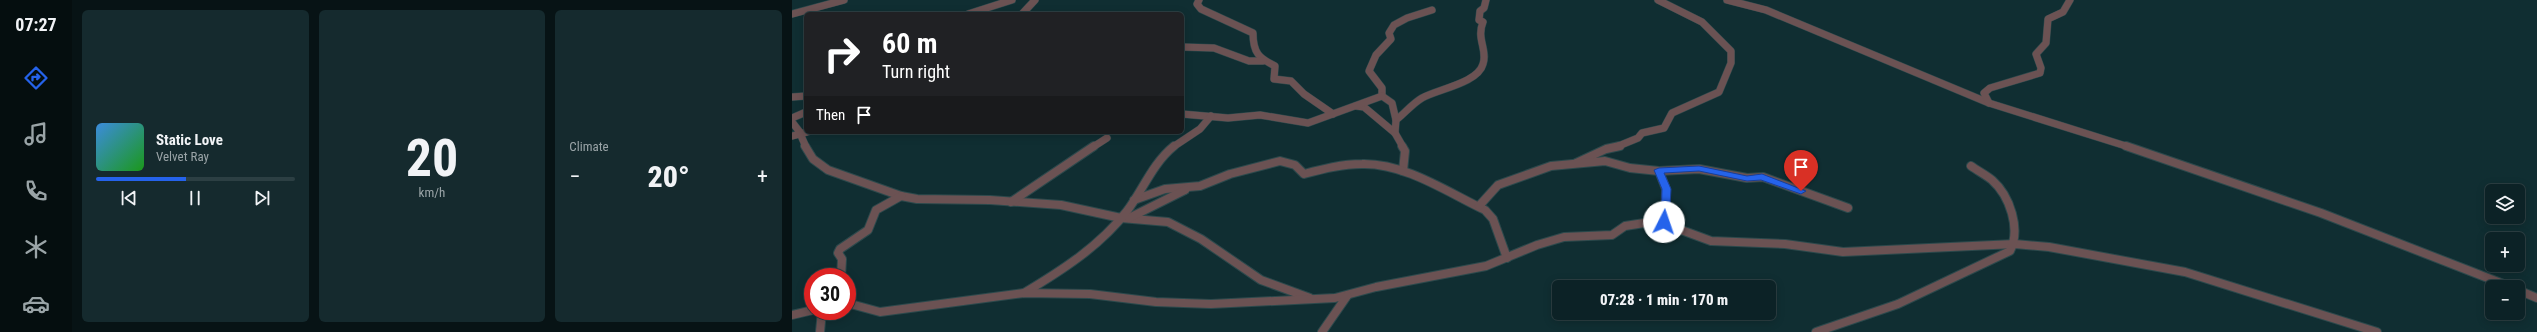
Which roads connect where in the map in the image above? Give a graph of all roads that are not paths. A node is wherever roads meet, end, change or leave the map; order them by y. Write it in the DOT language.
graph roads {
  1 [pos="844,0"];
  2 [pos="1012,0"];
  3 [pos="1035,0"];
  4 [pos="1199,0"];
  5 [pos="1486,0"];
  6 [pos="1658,0"];
  7 [pos="1727,0"];
  8 [pos="2070,0"];
  9 [pos="1432,10"];
  10 [pos="974,12"];
  11 [pos="1024,12"];
  12 [pos="792,14"];
  13 [pos="1184,46"];
  14 [pos="1263,61"];
  15 [pos="804,96"];
  16 [pos="1382,96"];
  17 [pos="792,98"];
  18 [pos="1989,103"];
  19 [pos="1355,106"];
  20 [pos="804,113"];
  21 [pos="1184,114"];
  22 [pos="1332,114"];
  23 [pos="1211,116"];
  24 [pos="792,118"];
  25 [pos="1396,120"];
  26 [pos="792,122"];
  27 [pos="1395,133"];
  28 [pos="800,134"];
  29 [pos="1106,138"];
  30 [pos="1576,163"];
  31 [pos="1971,166"];
  32 [pos="1659,170"];
  33 [pos="1403,171"];
  34 [pos="1189,188"];
  35 [pos="901,196"];
  36 [pos="1134,200"];
  37 [pos="1011,202"];
  38 [pos="1478,206"];
  39 [pos="1848,208"];
  40 [pos="1125,218"];
  41 [pos="1664,222"];
  42 [pos="2015,244"];
  43 [pos="1507,258"];
  44 [pos="842,268"];
  45 [pos="2494,280"];
  46 [pos="2525,293"];
  47 [pos="1024,294"];
  48 [pos="1347,296"];
  49 [pos="1311,298"];
  50 [pos="2537,298"];
  51 [pos="856,305"];
  52 [pos="804,312"];
  53 [pos="792,315"];
  54 [pos="821,320"];
  55 [pos="1841,329"];
  56 [pos="820,332"];
  57 [pos="1322,332"];
  58 [pos="1817,332"];
  59 [pos="2377,332"];
  1 -- 12 [label="street"];
  2 -- 10 [label="street"];
  3 -- 11 [label="street"];
  4 -- 14 [label="street"];
  5 -- 25 [label="street"];
  6 -- 30 [label="street"];
  7 -- 18 [label="street"];
  8 -- 18 [label="street"];
  9 -- 16 [label="street"];
  13 -- 14 [label="street"];
  14 -- 22 [label="street"];
  15 -- 17 [label="street"];
  16 -- 19 [label="street"];
  16 -- 25 [label="street"];
  18 -- 45 [label="street"];
  19 -- 22 [label="street"];
  19 -- 27 [label="street"];
  20 -- 24 [label="street"];
  21 -- 23 [label="street"];
  22 -- 23 [label="street"];
  23 -- 36 [label="street"];
  25 -- 27 [label="street"];
  26 -- 28 [label="street"];
  27 -- 33 [label="street"];
  28 -- 35 [label="street"];
  29 -- 37 [label="street"];
  30 -- 32 [label="street"];
  30 -- 38 [label="street"];
  31 -- 42 [label="street"];
  32 -- 39 [label="street"];
  32 -- 41 [label="street"];
  33 -- 34 [label="street"];
  33 -- 38 [label="street"];
  34 -- 36 [label="street"];
  34 -- 40 [label="street"];
  35 -- 37 [label="street"];
  35 -- 44 [label="street"];
  36 -- 40 [label="street"];
  37 -- 40 [label="street"];
  38 -- 43 [label="street"];
  40 -- 47 [label="street"];
  40 -- 49 [label="street"];
  41 -- 42 [label="street"];
  41 -- 43 [label="street"];
  42 -- 55 [label="street"];
  42 -- 59 [label="street"];
  43 -- 48 [label="street"];
  46 -- 50 [label="street"];
  47 -- 49 [label="street"];
  47 -- 51 [label="street"];
  48 -- 49 [label="street"];
  48 -- 57 [label="street"];
  52 -- 53 [label="street"];
  54 -- 56 [label="street"];
  55 -- 58 [label="street"];
}
